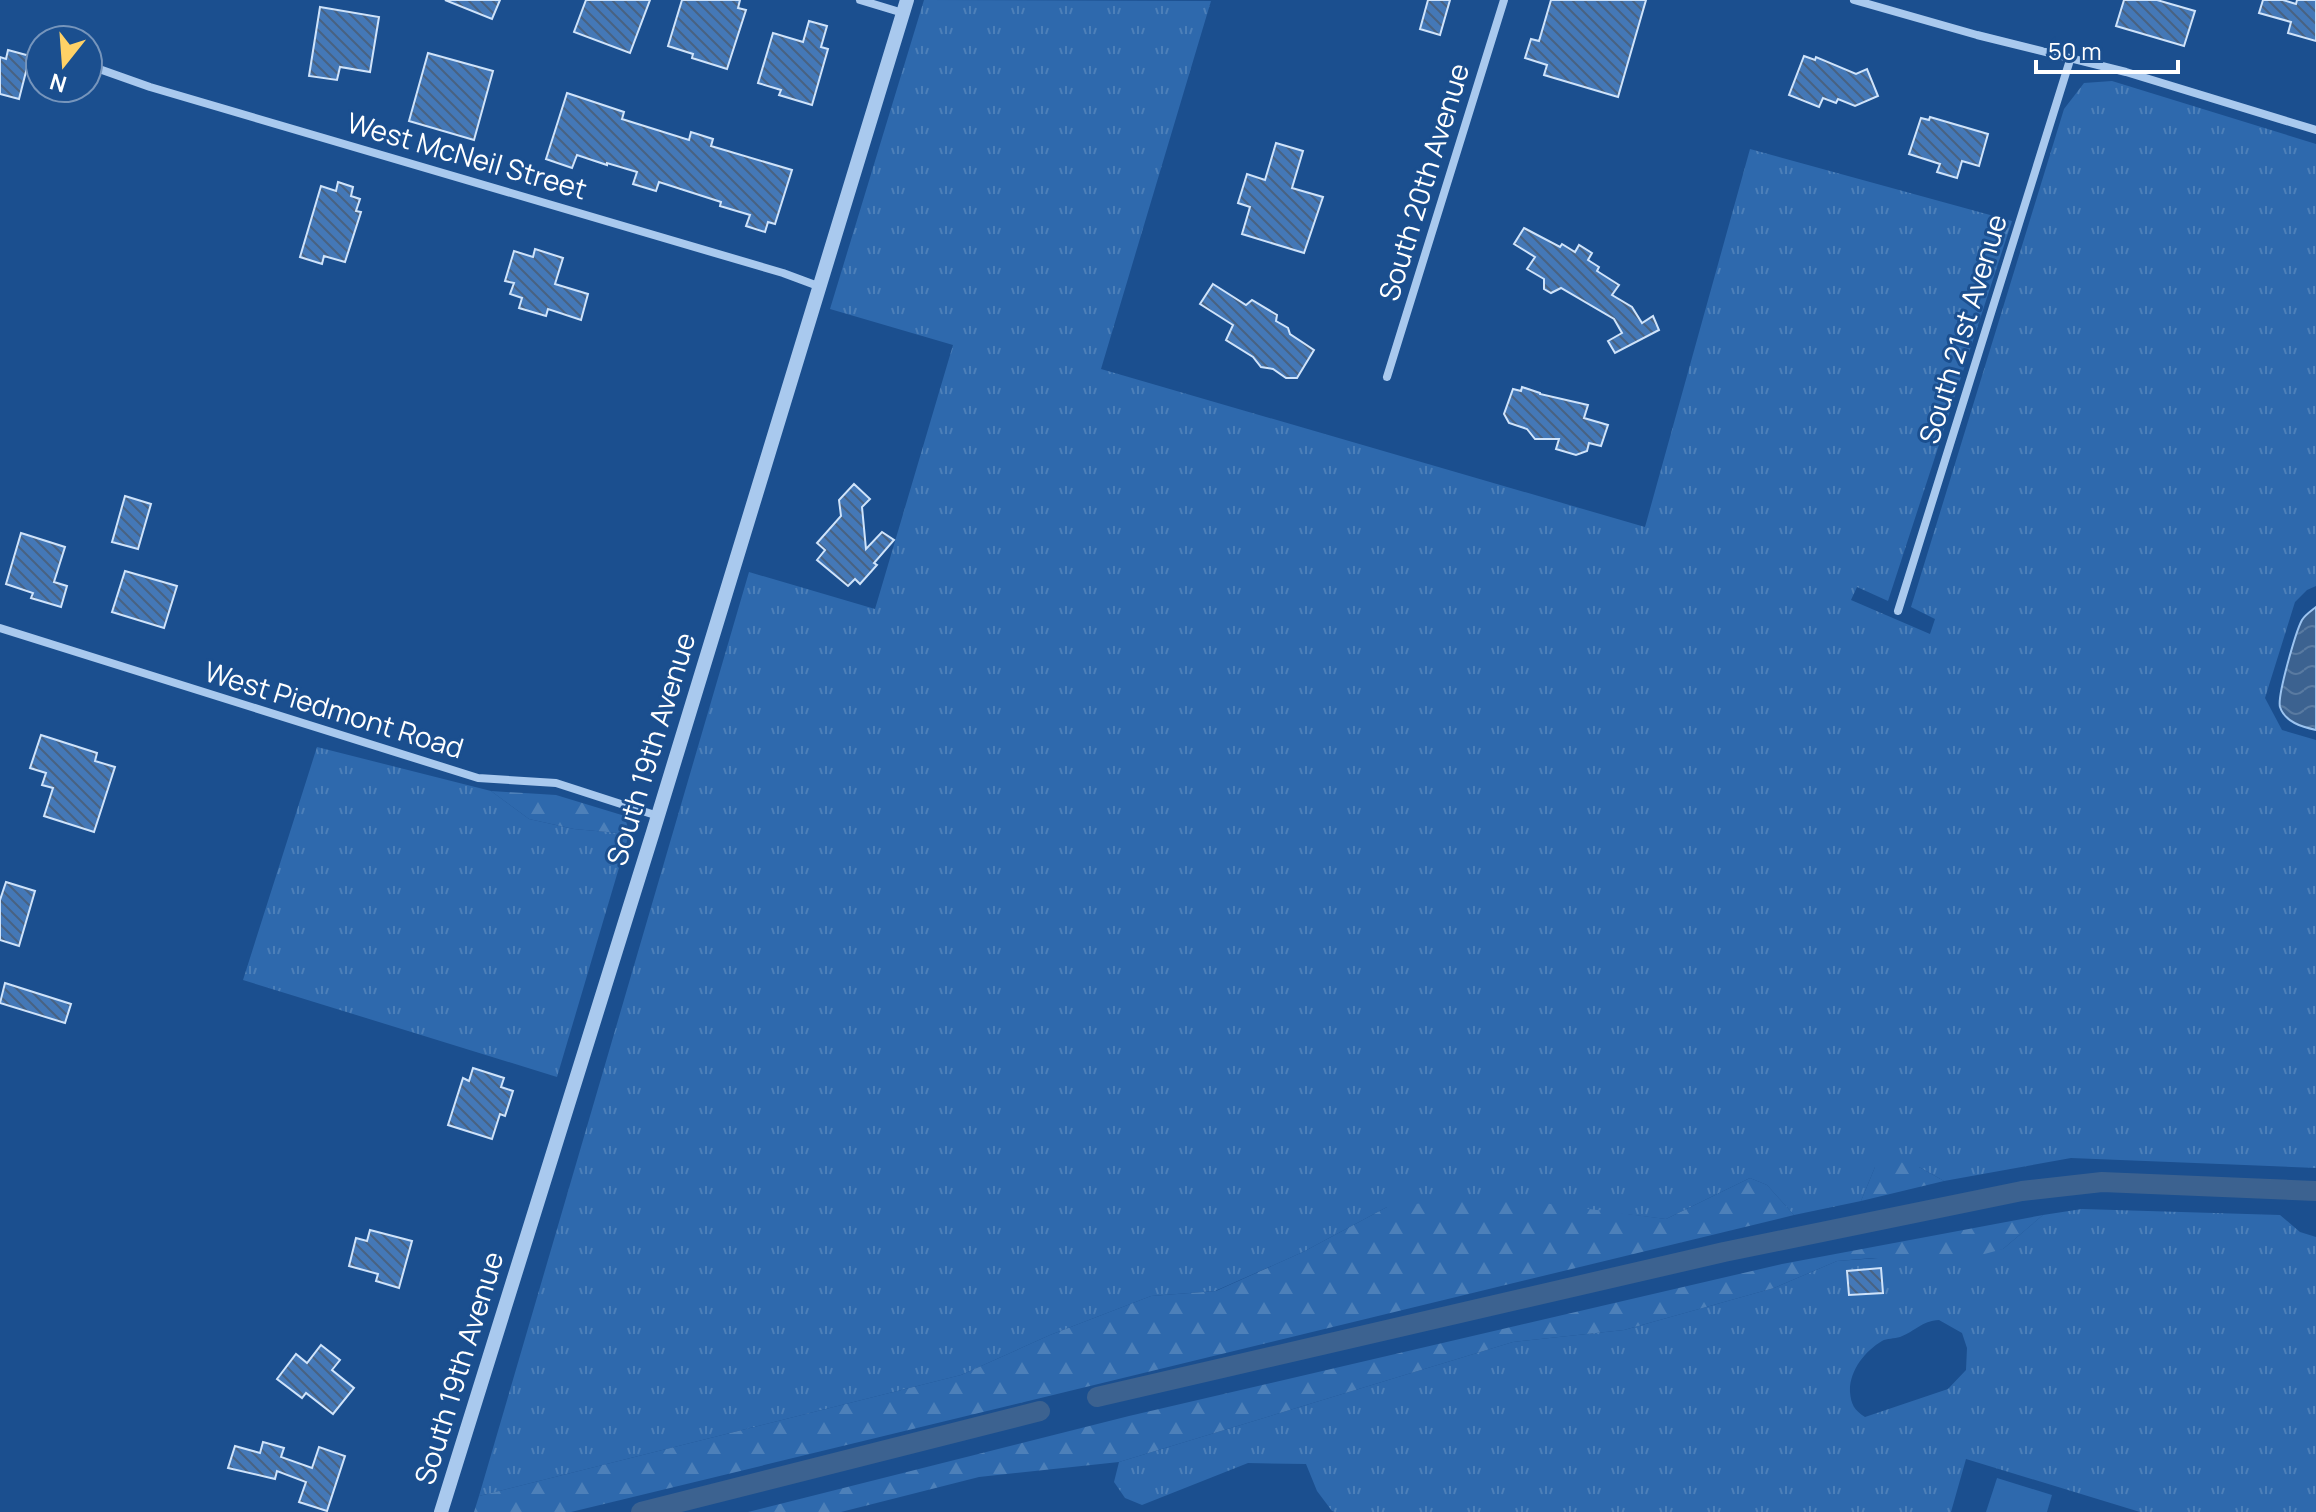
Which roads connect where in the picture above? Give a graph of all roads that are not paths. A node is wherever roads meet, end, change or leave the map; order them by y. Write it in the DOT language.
graph roads {
  1 [pos="860,0"];
  2 [pos="1504,0"];
  3 [pos="1854,0"];
  4 [pos="905,6"];
  5 [pos="2070,60"];
  6 [pos="104,71"];
  7 [pos="2316,130"];
  8 [pos="818,286"];
  9 [pos="1387,377"];
  10 [pos="1898,611"];
  11 [pos="0,628"];
  12 [pos="658,816"];
  13 [pos="441,1512"];
  1 -- 4 [label="street"];
  2 -- 9 [label="street, South 20th Avenue"];
  3 -- 5 [label="street"];
  4 -- 8 [label="street, South 19th Avenue"];
  5 -- 7 [label="street"];
  5 -- 10 [label="street, South 21st Avenue"];
  6 -- 8 [label="street, West McNeil Street"];
  8 -- 12 [label="street, South 19th Avenue"];
  11 -- 12 [label="street, West Piedmont Road"];
  12 -- 13 [label="street, South 19th Avenue"];
}
